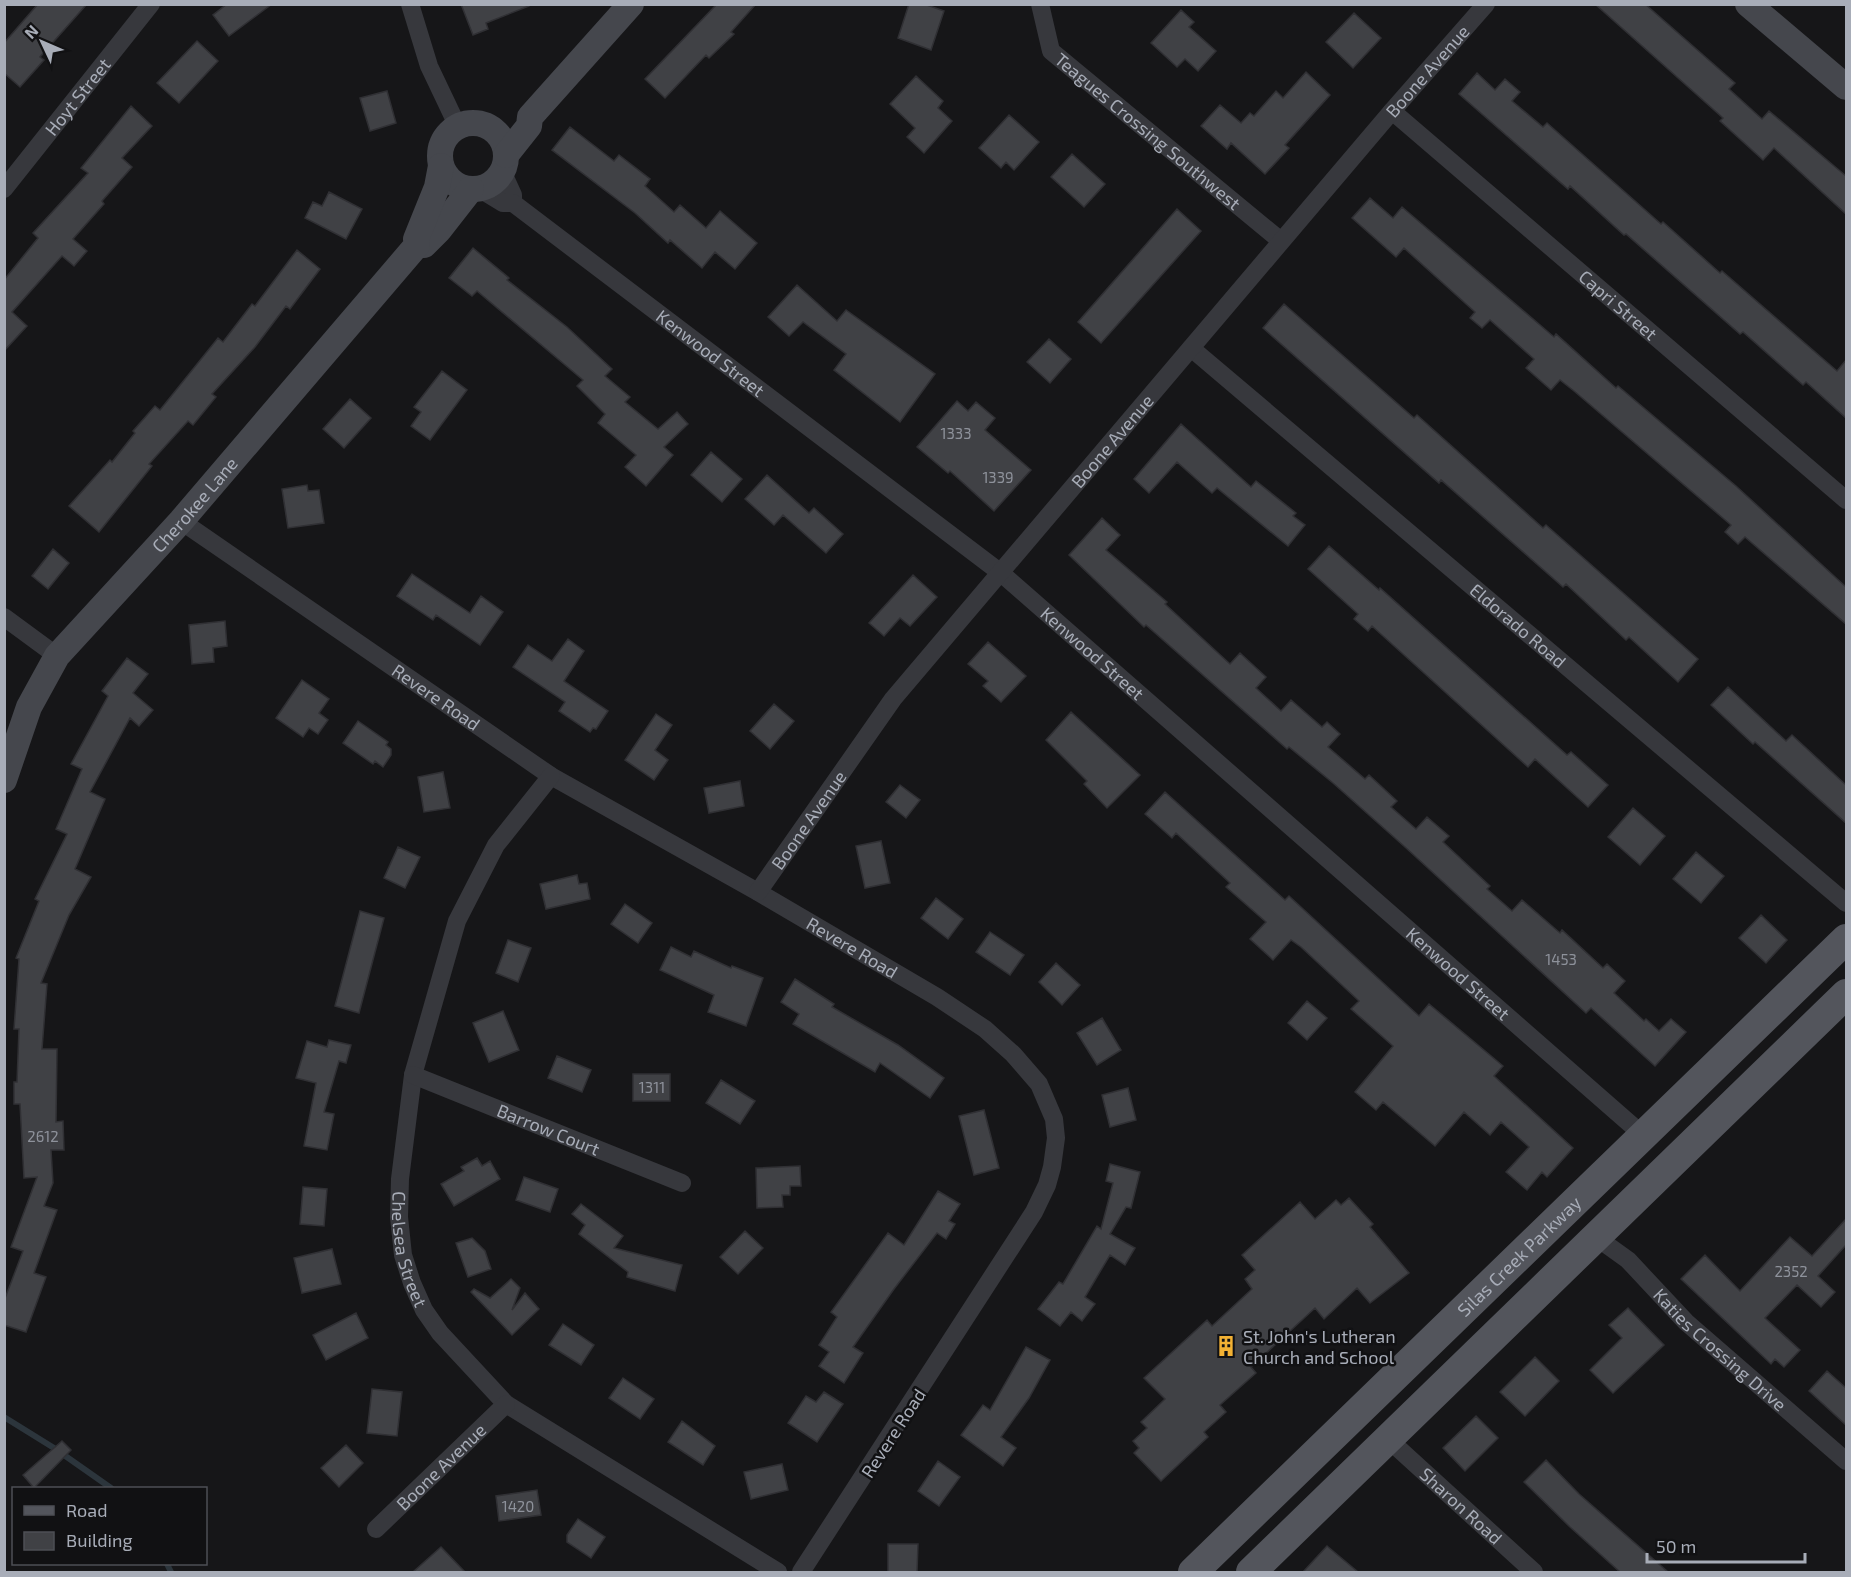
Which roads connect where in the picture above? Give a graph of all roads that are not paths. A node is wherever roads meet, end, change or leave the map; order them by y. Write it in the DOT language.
graph roads {
  1 [pos="151,4"];
  2 [pos="410,4"];
  3 [pos="631,4"];
  4 [pos="1040,4"];
  5 [pos="1486,4"];
  6 [pos="1748,4"];
  7 [pos="1846,87"];
  8 [pos="1392,111"];
  9 [pos="530,117"];
  10 [pos="489,126"];
  11 [pos="458,127"];
  12 [pos="504,164"];
  13 [pos="441,166"];
  14 [pos="4,189"];
  15 [pos="476,189"];
  16 [pos="513,203"];
  17 [pos="1281,241"];
  18 [pos="417,245"];
  19 [pos="1191,348"];
  20 [pos="1846,500"];
  21 [pos="181,521"];
  22 [pos="1001,573"];
  23 [pos="4,617"];
  24 [pos="57,656"];
  25 [pos="551,776"];
  26 [pos="4,780"];
  27 [pos="758,892"];
  28 [pos="1846,903"];
  29 [pos="1846,939"];
  30 [pos="1846,994"];
  31 [pos="413,1075"];
  32 [pos="1644,1136"];
  33 [pos="682,1183"];
  34 [pos="1596,1237"];
  35 [pos="506,1404"];
  36 [pos="1388,1439"];
  37 [pos="1846,1461"];
  38 [pos="376,1529"];
  39 [pos="778,1572"];
  40 [pos="801,1572"];
  41 [pos="1193,1572"];
  42 [pos="1251,1572"];
  43 [pos="1534,1572"];
  1 -- 14 [label="street, Hoyt Street"];
  2 -- 11 [label="street"];
  3 -- 9 [label="street"];
  4 -- 17 [label="street, Teagues Crossing Southwest"];
  5 -- 8 [label="street, Boone Avenue"];
  6 -- 7 [label="street"];
  8 -- 17 [label="street, Boone Avenue"];
  8 -- 20 [label="street, Capri Street"];
  9 -- 10 [label="street"];
  9 -- 12 [label="street"];
  10 -- 11 [label="street"];
  10 -- 12 [label="street"];
  11 -- 13 [label="street"];
  12 -- 15 [label="street"];
  12 -- 16 [label="street"];
  13 -- 15 [label="street"];
  13 -- 18 [label="street, Cherokee Lane"];
  15 -- 16 [label="street, Kenwood Street"];
  15 -- 18 [label="street, Cherokee Lane"];
  16 -- 22 [label="street, Kenwood Street"];
  17 -- 19 [label="street, Boone Avenue"];
  18 -- 21 [label="street, Cherokee Lane"];
  19 -- 22 [label="street, Boone Avenue"];
  19 -- 28 [label="street, Eldorado Road"];
  21 -- 24 [label="street, Cherokee Lane"];
  21 -- 25 [label="street, Revere Road"];
  22 -- 27 [label="street, Boone Avenue"];
  22 -- 32 [label="street, Kenwood Street"];
  23 -- 24 [label="street"];
  24 -- 26 [label="street, Cherokee Lane"];
  25 -- 27 [label="street, Revere Road"];
  25 -- 31 [label="street, Chelsea Street"];
  27 -- 40 [label="street, Revere Road"];
  29 -- 32 [label="main road, Silas Creek Parkway"];
  30 -- 34 [label="main road"];
  31 -- 33 [label="street, Barrow Court"];
  31 -- 35 [label="street, Chelsea Street"];
  32 -- 41 [label="main road, Silas Creek Parkway"];
  34 -- 36 [label="main road"];
  34 -- 37 [label="street, Katies Crossing Drive"];
  35 -- 38 [label="street, Boone Avenue"];
  35 -- 39 [label="street, Chelsea Street"];
  36 -- 42 [label="main road"];
  36 -- 43 [label="street, Sharon Road"];
}
